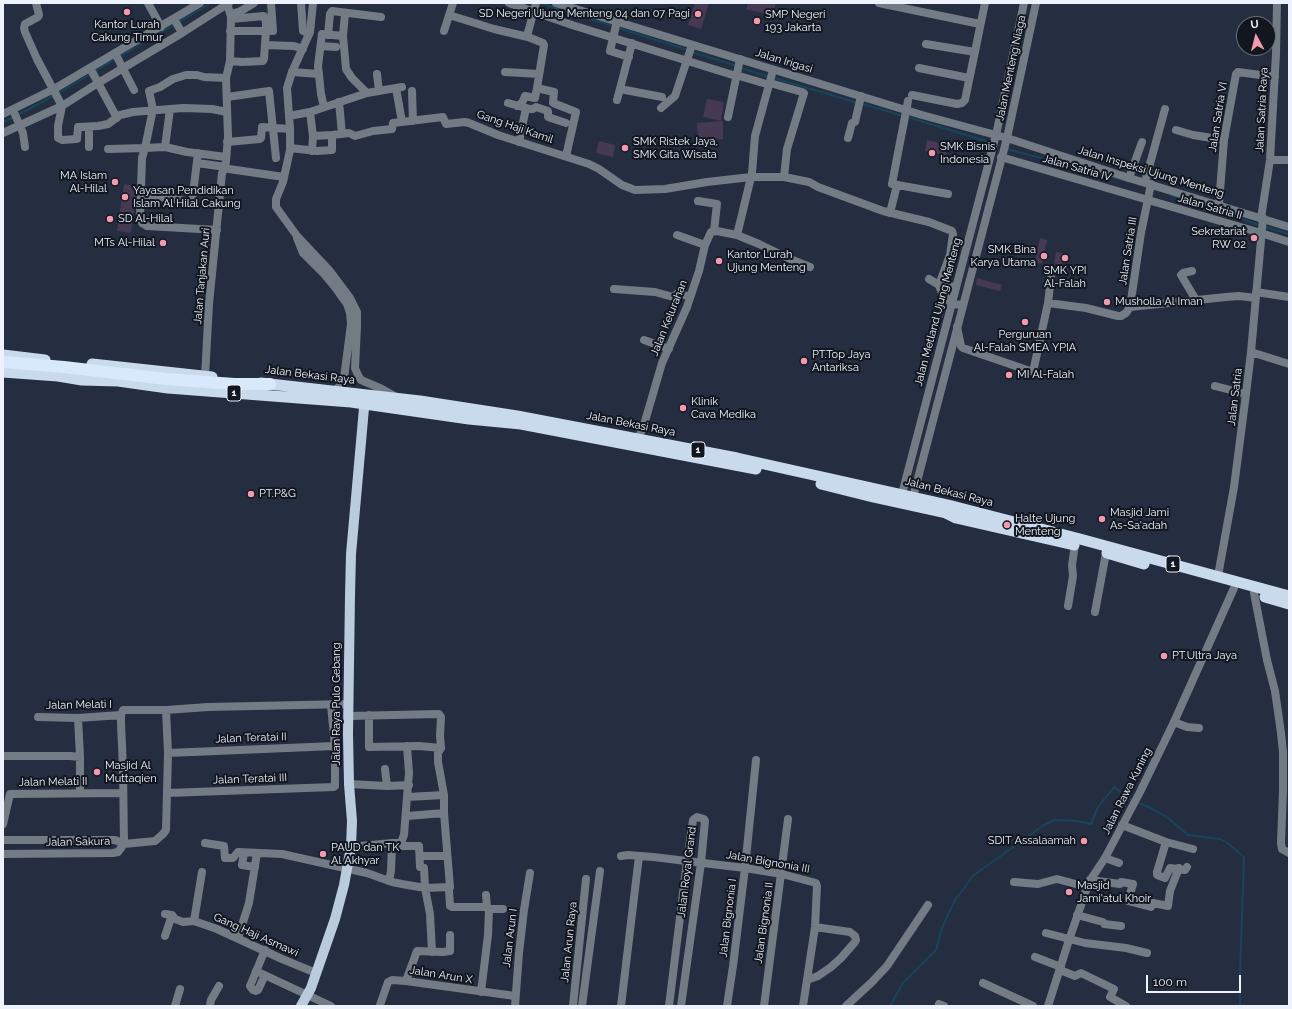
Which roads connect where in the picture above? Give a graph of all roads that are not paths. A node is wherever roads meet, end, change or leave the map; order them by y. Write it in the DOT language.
graph roads {
  1 [pos="36,3"];
  2 [pos="148,3"];
  3 [pos="200,3"];
  4 [pos="228,3"];
  5 [pos="254,3"];
  6 [pos="271,3"];
  7 [pos="301,3"];
  8 [pos="313,3"];
  9 [pos="453,3"];
  10 [pos="509,3"];
  11 [pos="556,3"];
  12 [pos="984,3"];
  13 [pos="1024,3"];
  14 [pos="1036,3"];
  15 [pos="1277,3"];
  16 [pos="879,4"];
  17 [pos="535,8"];
  18 [pos="345,13"];
  19 [pos="449,15"];
  20 [pos="231,17"];
  21 [pos="381,17"];
  22 [pos="175,20"];
  23 [pos="617,23"];
  24 [pos="980,24"];
  25 [pos="161,27"];
  26 [pos="230,30"];
  27 [pos="266,30"];
  28 [pos="444,31"];
  29 [pos="182,32"];
  30 [pos="309,34"];
  31 [pos="328,35"];
  32 [pos="343,36"];
  33 [pos="527,36"];
  34 [pos="613,37"];
  35 [pos="632,43"];
  36 [pos="926,44"];
  37 [pos="265,45"];
  38 [pos="321,46"];
  39 [pos="336,46"];
  40 [pos="692,47"];
  41 [pos="303,49"];
  42 [pos="974,52"];
  43 [pos="116,55"];
  44 [pos="629,57"];
  45 [pos="687,60"];
  46 [pos="230,61"];
  47 [pos="740,62"];
  48 [pos="123,68"];
  49 [pos="919,68"];
  50 [pos="91,70"];
  51 [pos="292,72"];
  52 [pos="505,72"];
  53 [pos="319,74"];
  54 [pos="377,74"];
  55 [pos="539,74"];
  56 [pos="736,75"];
  57 [pos="1275,76"];
  58 [pos="226,78"];
  59 [pos="770,78"];
  60 [pos="969,78"];
  61 [pos="97,81"];
  62 [pos="537,88"];
  63 [pos="620,89"];
  64 [pos="134,90"];
  65 [pos="55,91"];
  66 [pos="378,91"];
  67 [pos="412,91"];
  68 [pos="367,94"];
  69 [pos="227,97"];
  70 [pos="662,97"];
  71 [pos="860,99"];
  72 [pos="617,100"];
  73 [pos="339,102"];
  74 [pos="508,103"];
  75 [pos="61,104"];
  76 [pos="517,106"];
  77 [pos="324,107"];
  78 [pos="526,108"];
  79 [pos="661,108"];
  80 [pos="153,109"];
  81 [pos="170,109"];
  82 [pos="1165,109"];
  83 [pos="13,112"];
  84 [pos="227,112"];
  85 [pos="310,112"];
  86 [pos="3,114"];
  87 [pos="289,116"];
  88 [pos="906,116"];
  89 [pos="728,117"];
  90 [pos="116,118"];
  91 [pos="413,121"];
  92 [pos="402,122"];
  93 [pos="566,123"];
  94 [pos="19,125"];
  95 [pos="89,127"];
  96 [pos="273,128"];
  97 [pos="290,129"];
  98 [pos="1176,130"];
  99 [pos="3,133"];
  100 [pos="342,134"];
  101 [pos="332,135"];
  102 [pos="312,136"];
  103 [pos="996,136"];
  104 [pos="848,138"];
  105 [pos="1007,139"];
  106 [pos="1224,140"];
  107 [pos="227,142"];
  108 [pos="519,142"];
  109 [pos="1142,142"];
  110 [pos="25,147"];
  111 [pos="89,147"];
  112 [pos="165,147"];
  113 [pos="145,148"];
  114 [pos="290,148"];
  115 [pos="108,149"];
  116 [pos="312,151"];
  117 [pos="198,153"];
  118 [pos="566,156"];
  119 [pos="1001,156"];
  120 [pos="226,157"];
  121 [pos="276,158"];
  122 [pos="1270,160"];
  123 [pos="1289,160"];
  124 [pos="197,162"];
  125 [pos="226,167"];
  126 [pos="284,177"];
  127 [pos="751,177"];
  128 [pos="784,178"];
  129 [pos="1129,178"];
  130 [pos="897,185"];
  131 [pos="1148,190"];
  132 [pos="141,194"];
  133 [pos="948,194"];
  134 [pos="698,201"];
  135 [pos="1219,204"];
  136 [pos="890,213"];
  137 [pos="1262,219"];
  138 [pos="1289,226"];
  139 [pos="217,230"];
  140 [pos="714,231"];
  141 [pos="1262,232"];
  142 [pos="677,235"];
  143 [pos="737,235"];
  144 [pos="1289,242"];
  145 [pos="705,245"];
  146 [pos="810,267"];
  147 [pos="1192,271"];
  148 [pos="1051,278"];
  149 [pos="929,279"];
  150 [pos="939,285"];
  151 [pos="956,287"];
  152 [pos="614,289"];
  153 [pos="1256,295"];
  154 [pos="690,297"];
  155 [pos="1289,297"];
  156 [pos="1196,300"];
  157 [pos="1048,303"];
  158 [pos="952,304"];
  159 [pos="963,305"];
  160 [pos="1130,307"];
  161 [pos="353,312"];
  162 [pos="957,327"];
  163 [pos="644,340"];
  164 [pos="669,349"];
  165 [pos="1251,352"];
  166 [pos="3,355"];
  167 [pos="3,362"];
  168 [pos="1289,364"];
  169 [pos="3,372"];
  170 [pos="205,376"];
  171 [pos="270,384"];
  172 [pos="1215,386"];
  173 [pos="333,391"];
  174 [pos="1246,394"];
  175 [pos="398,399"];
  176 [pos="365,400"];
  177 [pos="522,421"];
  178 [pos="638,438"];
  179 [pos="823,481"];
  180 [pos="902,494"];
  181 [pos="913,497"];
  182 [pos="1075,545"];
  183 [pos="1106,553"];
  184 [pos="1218,576"];
  185 [pos="1234,588"];
  186 [pos="1254,593"];
  187 [pos="1289,596"];
  188 [pos="1289,604"];
  189 [pos="1068,606"];
  190 [pos="1095,612"];
  191 [pos="348,704"];
  192 [pos="331,705"];
  193 [pos="166,710"];
  194 [pos="122,713"];
  195 [pos="348,716"];
  196 [pos="369,716"];
  197 [pos="38,717"];
  198 [pos="78,718"];
  199 [pos="1174,722"];
  200 [pos="1199,728"];
  201 [pos="335,746"];
  202 [pos="407,746"];
  203 [pos="441,748"];
  204 [pos="168,753"];
  205 [pos="3,756"];
  206 [pos="80,757"];
  207 [pos="756,760"];
  208 [pos="385,769"];
  209 [pos="349,784"];
  210 [pos="408,785"];
  211 [pos="387,786"];
  212 [pos="80,793"];
  213 [pos="123,793"];
  214 [pos="167,793"];
  215 [pos="444,795"];
  216 [pos="407,797"];
  217 [pos="444,813"];
  218 [pos="406,816"];
  219 [pos="788,819"];
  220 [pos="3,824"];
  221 [pos="1122,825"];
  222 [pos="3,840"];
  223 [pos="1166,842"];
  224 [pos="205,843"];
  225 [pos="392,843"];
  226 [pos="401,843"];
  227 [pos="124,844"];
  228 [pos="351,847"];
  229 [pos="1193,849"];
  230 [pos="244,852"];
  231 [pos="257,853"];
  232 [pos="1289,853"];
  233 [pos="3,854"];
  234 [pos="420,856"];
  235 [pos="447,856"];
  236 [pos="621,856"];
  237 [pos="639,856"];
  238 [pos="1105,858"];
  239 [pos="687,861"];
  240 [pos="701,863"];
  241 [pos="1119,863"];
  242 [pos="255,867"];
  243 [pos="745,868"];
  244 [pos="347,869"];
  245 [pos="600,871"];
  246 [pos="202,872"];
  247 [pos="530,873"];
  248 [pos="782,874"];
  249 [pos="586,879"];
  250 [pos="389,881"];
  251 [pos="1014,882"];
  252 [pos="1088,884"];
  253 [pos="425,888"];
  254 [pos="449,890"];
  255 [pos="486,895"];
  256 [pos="928,905"];
  257 [pos="488,908"];
  258 [pos="503,909"];
  259 [pos="1077,915"];
  260 [pos="194,921"];
  261 [pos="1121,926"];
  262 [pos="815,927"];
  263 [pos="1046,933"];
  264 [pos="165,936"];
  265 [pos="450,936"];
  266 [pos="238,938"];
  267 [pos="1069,940"];
  268 [pos="265,950"];
  269 [pos="432,952"];
  270 [pos="1147,953"];
  271 [pos="1035,957"];
  272 [pos="1060,968"];
  273 [pos="256,971"];
  274 [pos="316,973"];
  275 [pos="265,975"];
  276 [pos="807,980"];
  277 [pos="406,981"];
  278 [pos="983,983"];
  279 [pos="219,986"];
  280 [pos="180,989"];
  281 [pos="481,992"];
  282 [pos="308,995"];
  283 [pos="515,996"];
  284 [pos="175,1006"];
  285 [pos="210,1006"];
  286 [pos="301,1006"];
  287 [pos="331,1006"];
  288 [pos="380,1006"];
  289 [pos="515,1006"];
  290 [pos="573,1006"];
  291 [pos="582,1006"];
  292 [pos="621,1006"];
  293 [pos="670,1006"];
  294 [pos="681,1006"];
  295 [pos="727,1006"];
  296 [pos="764,1006"];
  297 [pos="804,1006"];
  298 [pos="846,1006"];
  299 [pos="1033,1006"];
  300 [pos="1048,1006"];
  301 [pos="1126,1006"];
  1 -- 65 [label="street"];
  2 -- 25 [label="street"];
  3 -- 22 [label="street"];
  4 -- 20 [label="street"];
  4 -- 29 [label="street"];
  5 -- 20 [label="street"];
  6 -- 27 [label="street"];
  7 -- 30 [label="street"];
  8 -- 30 [label="street"];
  9 -- 19 [label="street"];
  10 -- 17 [label="street"];
  11 -- 23 [label="street, Jalan Irigasi"];
  12 -- 24 [label="street"];
  13 -- 103 [label="street, Jalan Menteng Niaga"];
  14 -- 105 [label="street, Jalan Menteng Niaga"];
  15 -- 57 [label="street, Jalan Satria Raya"];
  16 -- 24 [label="street"];
  17 -- 33 [label="street"];
  17 -- 34 [label="street"];
  18 -- 21 [label="street"];
  18 -- 31 [label="street"];
  18 -- 32 [label="street"];
  19 -- 28 [label="street"];
  19 -- 33 [label="street"];
  20 -- 26 [label="street, Jalan Tanjakan Auri"];
  20 -- 27 [label="street"];
  22 -- 25 [label="street"];
  22 -- 29 [label="street"];
  23 -- 34 [label="street"];
  23 -- 40 [label="street, Jalan Irigasi"];
  24 -- 42 [label="street"];
  25 -- 43 [label="street"];
  26 -- 27 [label="street"];
  26 -- 46 [label="street, Jalan Tanjakan Auri"];
  27 -- 37 [label="street"];
  29 -- 48 [label="street"];
  30 -- 41 [label="street"];
  31 -- 32 [label="street"];
  31 -- 38 [label="street"];
  32 -- 68 [label="street"];
  33 -- 55 [label="street"];
  34 -- 35 [label="street"];
  34 -- 44 [label="street"];
  35 -- 44 [label="street"];
  35 -- 45 [label="street"];
  36 -- 42 [label="street"];
  37 -- 41 [label="street"];
  37 -- 46 [label="street"];
  38 -- 39 [label="street"];
  38 -- 53 [label="street"];
  40 -- 45 [label="street"];
  40 -- 47 [label="street, Jalan Irigasi"];
  41 -- 51 [label="street"];
  42 -- 60 [label="street"];
  43 -- 48 [label="street"];
  43 -- 50 [label="street"];
  44 -- 63 [label="street"];
  45 -- 56 [label="street"];
  45 -- 79 [label="street"];
  46 -- 58 [label="street, Jalan Tanjakan Auri"];
  47 -- 56 [label="street"];
  47 -- 59 [label="street, Jalan Irigasi"];
  48 -- 61 [label="street"];
  48 -- 64 [label="street"];
  49 -- 60 [label="street"];
  50 -- 61 [label="street"];
  50 -- 65 [label="street"];
  51 -- 53 [label="street"];
  51 -- 87 [label="street"];
  52 -- 55 [label="street"];
  53 -- 77 [label="street"];
  54 -- 66 [label="street"];
  55 -- 62 [label="street"];
  56 -- 59 [label="street"];
  56 -- 89 [label="street"];
  57 -- 106 [label="street, Jalan Satria VI"];
  57 -- 122 [label="street, Jalan Satria Raya"];
  58 -- 69 [label="street, Jalan Tanjakan Auri"];
  58 -- 80 [label="street"];
  59 -- 71 [label="street, Jalan Irigasi"];
  59 -- 127 [label="street"];
  59 -- 128 [label="street"];
  60 -- 88 [label="street"];
  61 -- 75 [label="street"];
  61 -- 90 [label="street"];
  62 -- 76 [label="street"];
  62 -- 118 [label="street"];
  63 -- 70 [label="street"];
  63 -- 72 [label="street"];
  65 -- 75 [label="street"];
  65 -- 83 [label="street"];
  66 -- 68 [label="street"];
  66 -- 92 [label="street"];
  67 -- 91 [label="street"];
  68 -- 73 [label="street"];
  69 -- 84 [label="street, Jalan Tanjakan Auri"];
  69 -- 96 [label="street"];
  71 -- 88 [label="street, Jalan Irigasi"];
  71 -- 104 [label="street"];
  73 -- 77 [label="street"];
  73 -- 100 [label="street"];
  74 -- 76 [label="street"];
  75 -- 94 [label="street"];
  75 -- 95 [label="street"];
  76 -- 78 [label="street"];
  77 -- 85 [label="street"];
  78 -- 93 [label="street"];
  78 -- 108 [label="street"];
  80 -- 81 [label="street"];
  80 -- 90 [label="street"];
  80 -- 113 [label="street"];
  81 -- 84 [label="street"];
  81 -- 112 [label="street"];
  82 -- 131 [label="street, Jalan Satria III"];
  83 -- 86 [label="street"];
  83 -- 94 [label="street"];
  84 -- 107 [label="street, Jalan Tanjakan Auri"];
  85 -- 87 [label="street"];
  85 -- 102 [label="street"];
  87 -- 97 [label="street"];
  88 -- 103 [label="street, Jalan Irigasi"];
  88 -- 130 [label="street"];
  90 -- 95 [label="street"];
  91 -- 92 [label="street, Gang Haji Kamil"];
  91 -- 108 [label="street, Gang Haji Kamil"];
  92 -- 100 [label="street, Gang Haji Kamil"];
  94 -- 99 [label="street"];
  94 -- 110 [label="street"];
  95 -- 111 [label="street"];
  96 -- 97 [label="street"];
  96 -- 107 [label="street"];
  96 -- 121 [label="street"];
  97 -- 114 [label="street"];
  98 -- 106 [label="street"];
  100 -- 101 [label="street, Gang Haji Kamil"];
  101 -- 102 [label="street, Gang Haji Kamil"];
  101 -- 116 [label="street"];
  102 -- 116 [label="street"];
  103 -- 105 [label="street, Jalan Irigasi"];
  103 -- 151 [label="street, Jalan Metland Ujung Menteng"];
  105 -- 119 [label="street, Jalan Metland Ujung Menteng"];
  105 -- 129 [label="street, Jalan Inspeksi Ujung Menteng"];
  106 -- 135 [label="street, Jalan Satria VI"];
  107 -- 120 [label="street, Jalan Tanjakan Auri"];
  108 -- 118 [label="street, Gang Haji Kamil"];
  109 -- 129 [label="street"];
  112 -- 113 [label="street"];
  112 -- 117 [label="street"];
  113 -- 115 [label="street"];
  113 -- 132 [label="street"];
  114 -- 116 [label="street"];
  114 -- 126 [label="street"];
  117 -- 120 [label="street"];
  117 -- 124 [label="street"];
  118 -- 127 [label="street, Gang Haji Kamil"];
  119 -- 131 [label="street, Jalan Satria IV"];
  119 -- 159 [label="street, Jalan Metland Ujung Menteng"];
  120 -- 125 [label="street, Jalan Tanjakan Auri"];
  122 -- 123 [label="street"];
  122 -- 137 [label="street, Jalan Satria Raya"];
  124 -- 125 [label="street"];
  124 -- 132 [label="street"];
  125 -- 126 [label="street"];
  125 -- 139 [label="street, Jalan Tanjakan Auri"];
  126 -- 161 [label="street"];
  127 -- 128 [label="street, Gang Haji Kamil"];
  127 -- 143 [label="street"];
  128 -- 136 [label="street, Gang Haji Kamil"];
  129 -- 131 [label="street, Jalan Inspeksi Ujung Menteng"];
  130 -- 133 [label="street"];
  130 -- 136 [label="street"];
  131 -- 135 [label="street, Jalan Inspeksi Ujung Menteng"];
  131 -- 141 [label="street, Jalan Satria II"];
  131 -- 160 [label="street, Jalan Satria III"];
  132 -- 139 [label="street"];
  134 -- 140 [label="street"];
  135 -- 137 [label="street, Jalan Inspeksi Ujung Menteng"];
  136 -- 150 [label="street, Gang Haji Kamil"];
  137 -- 138 [label="street, Jalan Inspeksi Ujung Menteng"];
  137 -- 141 [label="street, Jalan Satria"];
  139 -- 170 [label="street, Jalan Tanjakan Auri"];
  140 -- 143 [label="street"];
  140 -- 145 [label="street, Jalan Kelurahan"];
  141 -- 144 [label="street, Jalan Satria II"];
  141 -- 153 [label="street, Jalan Satria"];
  142 -- 145 [label="street"];
  143 -- 146 [label="street"];
  145 -- 154 [label="street, Jalan Kelurahan"];
  147 -- 156 [label="street"];
  148 -- 157 [label="street"];
  149 -- 150 [label="street"];
  150 -- 151 [label="street"];
  150 -- 158 [label="street"];
  151 -- 158 [label="street, Jalan Metland Ujung Menteng"];
  152 -- 154 [label="street"];
  153 -- 155 [label="street"];
  153 -- 156 [label="street"];
  153 -- 165 [label="street, Jalan Satria"];
  154 -- 164 [label="street, Jalan Kelurahan"];
  156 -- 160 [label="street"];
  157 -- 160 [label="street"];
  157 -- 162 [label="street"];
  158 -- 159 [label="street"];
  158 -- 180 [label="street, Jalan Metland Ujung Menteng"];
  159 -- 162 [label="street, Jalan Metland Ujung Menteng"];
  161 -- 173 [label="street"];
  161 -- 175 [label="street"];
  162 -- 181 [label="street, Jalan Metland Ujung Menteng"];
  163 -- 164 [label="street"];
  164 -- 178 [label="street, Jalan Kelurahan"];
  165 -- 168 [label="street"];
  165 -- 174 [label="street, Jalan Satria"];
  166 -- 170 [label="highway, Jalan Bekasi Raya / 1"];
  167 -- 171 [label="highway"];
  169 -- 176 [label="highway, Jalan Bekasi Raya / 1"];
  170 -- 171 [label="highway, Jalan Bekasi Raya / 1"];
  171 -- 173 [label="highway, Jalan Bekasi Raya / 1"];
  172 -- 174 [label="street"];
  173 -- 176 [label="highway, Jalan Bekasi Raya / 1"];
  174 -- 184 [label="street, Jalan Satria"];
  175 -- 176 [label="highway, Jalan Bekasi Raya / 1"];
  175 -- 177 [label="highway, Jalan Bekasi Raya / 1"];
  176 -- 177 [label="highway, Jalan Bekasi Raya / 1"];
  176 -- 191 [label="main road, Jalan Raya Pulo Gebang"];
  177 -- 178 [label="highway, Jalan Bekasi Raya / 1"];
  177 -- 179 [label="highway, Jalan Bekasi Raya / 1"];
  178 -- 179 [label="highway, Jalan Bekasi Raya / 1"];
  179 -- 180 [label="highway, Jalan Bekasi Raya / 1"];
  179 -- 182 [label="highway, Jalan Bekasi Raya / 1"];
  180 -- 181 [label="highway, Jalan Bekasi Raya / 1"];
  181 -- 184 [label="highway, Jalan Bekasi Raya / 1"];
  182 -- 183 [label="highway, Jalan Bekasi Raya / 1"];
  182 -- 189 [label="street"];
  183 -- 185 [label="highway, Jalan Bekasi Raya / 1"];
  183 -- 190 [label="street"];
  184 -- 187 [label="highway, Jalan Bekasi Raya / 1"];
  185 -- 186 [label="highway, Jalan Bekasi Raya / 1"];
  185 -- 199 [label="street, Jalan Rawa Kuning"];
  186 -- 188 [label="highway, Jalan Bekasi Raya / 1"];
  186 -- 232 [label="street"];
  191 -- 192 [label="street, Jalan Melati I"];
  191 -- 195 [label="main road, Jalan Raya Pulo Gebang"];
  192 -- 193 [label="street, Jalan Melati I"];
  192 -- 201 [label="street"];
  193 -- 194 [label="street, Jalan Melati I"];
  193 -- 204 [label="street"];
  194 -- 198 [label="street, Jalan Melati I"];
  194 -- 213 [label="street"];
  195 -- 196 [label="street"];
  195 -- 209 [label="main road, Jalan Raya Pulo Gebang"];
  196 -- 202 [label="street"];
  196 -- 203 [label="street"];
  197 -- 198 [label="street, Jalan Melati I"];
  198 -- 206 [label="street"];
  199 -- 200 [label="street"];
  199 -- 221 [label="street, Jalan Rawa Kuning"];
  201 -- 204 [label="street, Jalan Teratai II"];
  201 -- 214 [label="street, Jalan Teratai III"];
  202 -- 203 [label="street"];
  202 -- 210 [label="street"];
  203 -- 215 [label="street"];
  204 -- 214 [label="street"];
  205 -- 206 [label="street"];
  206 -- 212 [label="street"];
  207 -- 243 [label="street, Jalan Bignonia I"];
  208 -- 211 [label="street"];
  209 -- 211 [label="street"];
  209 -- 228 [label="main road, Jalan Raya Pulo Gebang"];
  210 -- 211 [label="street"];
  210 -- 216 [label="street"];
  212 -- 213 [label="street, Jalan Melati II"];
  212 -- 220 [label="street, Jalan Melati II"];
  213 -- 227 [label="street"];
  214 -- 227 [label="street"];
  215 -- 216 [label="street"];
  215 -- 217 [label="street"];
  216 -- 218 [label="street"];
  217 -- 218 [label="street"];
  217 -- 235 [label="street"];
  218 -- 226 [label="street"];
  219 -- 248 [label="street, Jalan Bignonia II"];
  221 -- 223 [label="street"];
  221 -- 238 [label="street, Jalan Rawa Kuning"];
  222 -- 227 [label="street, Jalan Sakura"];
  223 -- 229 [label="street"];
  223 -- 252 [label="street"];
  224 -- 230 [label="street"];
  225 -- 226 [label="street"];
  225 -- 228 [label="street"];
  225 -- 250 [label="street"];
  226 -- 234 [label="street"];
  227 -- 233 [label="street, Jalan Sakura"];
  228 -- 244 [label="main road, Jalan Raya Pulo Gebang"];
  230 -- 231 [label="street"];
  230 -- 242 [label="street"];
  231 -- 242 [label="street"];
  231 -- 244 [label="street"];
  234 -- 235 [label="street"];
  234 -- 253 [label="street"];
  235 -- 253 [label="street"];
  236 -- 237 [label="street, Jalan Bignonia III"];
  237 -- 239 [label="street, Jalan Bignonia III"];
  237 -- 292 [label="street"];
  238 -- 241 [label="street"];
  238 -- 252 [label="street, Jalan Rawa Kuning"];
  239 -- 240 [label="street, Jalan Bignonia III"];
  239 -- 240 [label="street, Jalan Royal Grand"];
  239 -- 293 [label="street, Jalan Royal Grand"];
  240 -- 243 [label="street, Jalan Bignonia III"];
  240 -- 294 [label="street, Jalan Royal Grand"];
  242 -- 266 [label="street"];
  243 -- 248 [label="street, Jalan Bignonia III"];
  243 -- 295 [label="street, Jalan Bignonia I"];
  244 -- 250 [label="street"];
  244 -- 274 [label="main road, Jalan Raya Pulo Gebang"];
  245 -- 291 [label="street"];
  246 -- 260 [label="street"];
  247 -- 283 [label="street, Jalan Arun I"];
  248 -- 262 [label="street, Jalan Bignonia III"];
  248 -- 296 [label="street, Jalan Bignonia II"];
  249 -- 290 [label="street, Jalan Arun Raya"];
  250 -- 253 [label="street"];
  251 -- 252 [label="street"];
  252 -- 259 [label="street, Jalan Rawa Kuning"];
  253 -- 269 [label="street"];
  254 -- 257 [label="street"];
  255 -- 257 [label="street"];
  256 -- 298 [label="street"];
  257 -- 258 [label="street"];
  257 -- 281 [label="street"];
  259 -- 261 [label="street"];
  259 -- 267 [label="street, Jalan Rawa Kuning"];
  260 -- 264 [label="street, Gang Haji Asmawi"];
  260 -- 266 [label="street, Gang Haji Asmawi"];
  262 -- 276 [label="street, Jalan Bignonia III"];
  262 -- 276 [label="street"];
  263 -- 267 [label="street"];
  265 -- 269 [label="street"];
  266 -- 268 [label="street, Gang Haji Asmawi"];
  267 -- 270 [label="street"];
  267 -- 272 [label="street, Jalan Rawa Kuning"];
  268 -- 273 [label="street"];
  268 -- 274 [label="street, Gang Haji Asmawi"];
  269 -- 277 [label="street"];
  271 -- 272 [label="street"];
  272 -- 300 [label="street, Jalan Rawa Kuning"];
  272 -- 301 [label="street"];
  273 -- 275 [label="street"];
  273 -- 275 [label="street"];
  274 -- 282 [label="main road, Jalan Raya Pulo Gebang"];
  275 -- 282 [label="street"];
  276 -- 297 [label="street, Jalan Bignonia III"];
  277 -- 281 [label="street, Jalan Arun X"];
  277 -- 288 [label="street, Jalan Arun X"];
  278 -- 299 [label="street"];
  279 -- 285 [label="street"];
  280 -- 284 [label="street"];
  281 -- 283 [label="street, Jalan Arun X"];
  282 -- 286 [label="main road, Jalan Raya Pulo Gebang"];
  282 -- 287 [label="street"];
  283 -- 289 [label="street, Jalan Arun I"];
}
